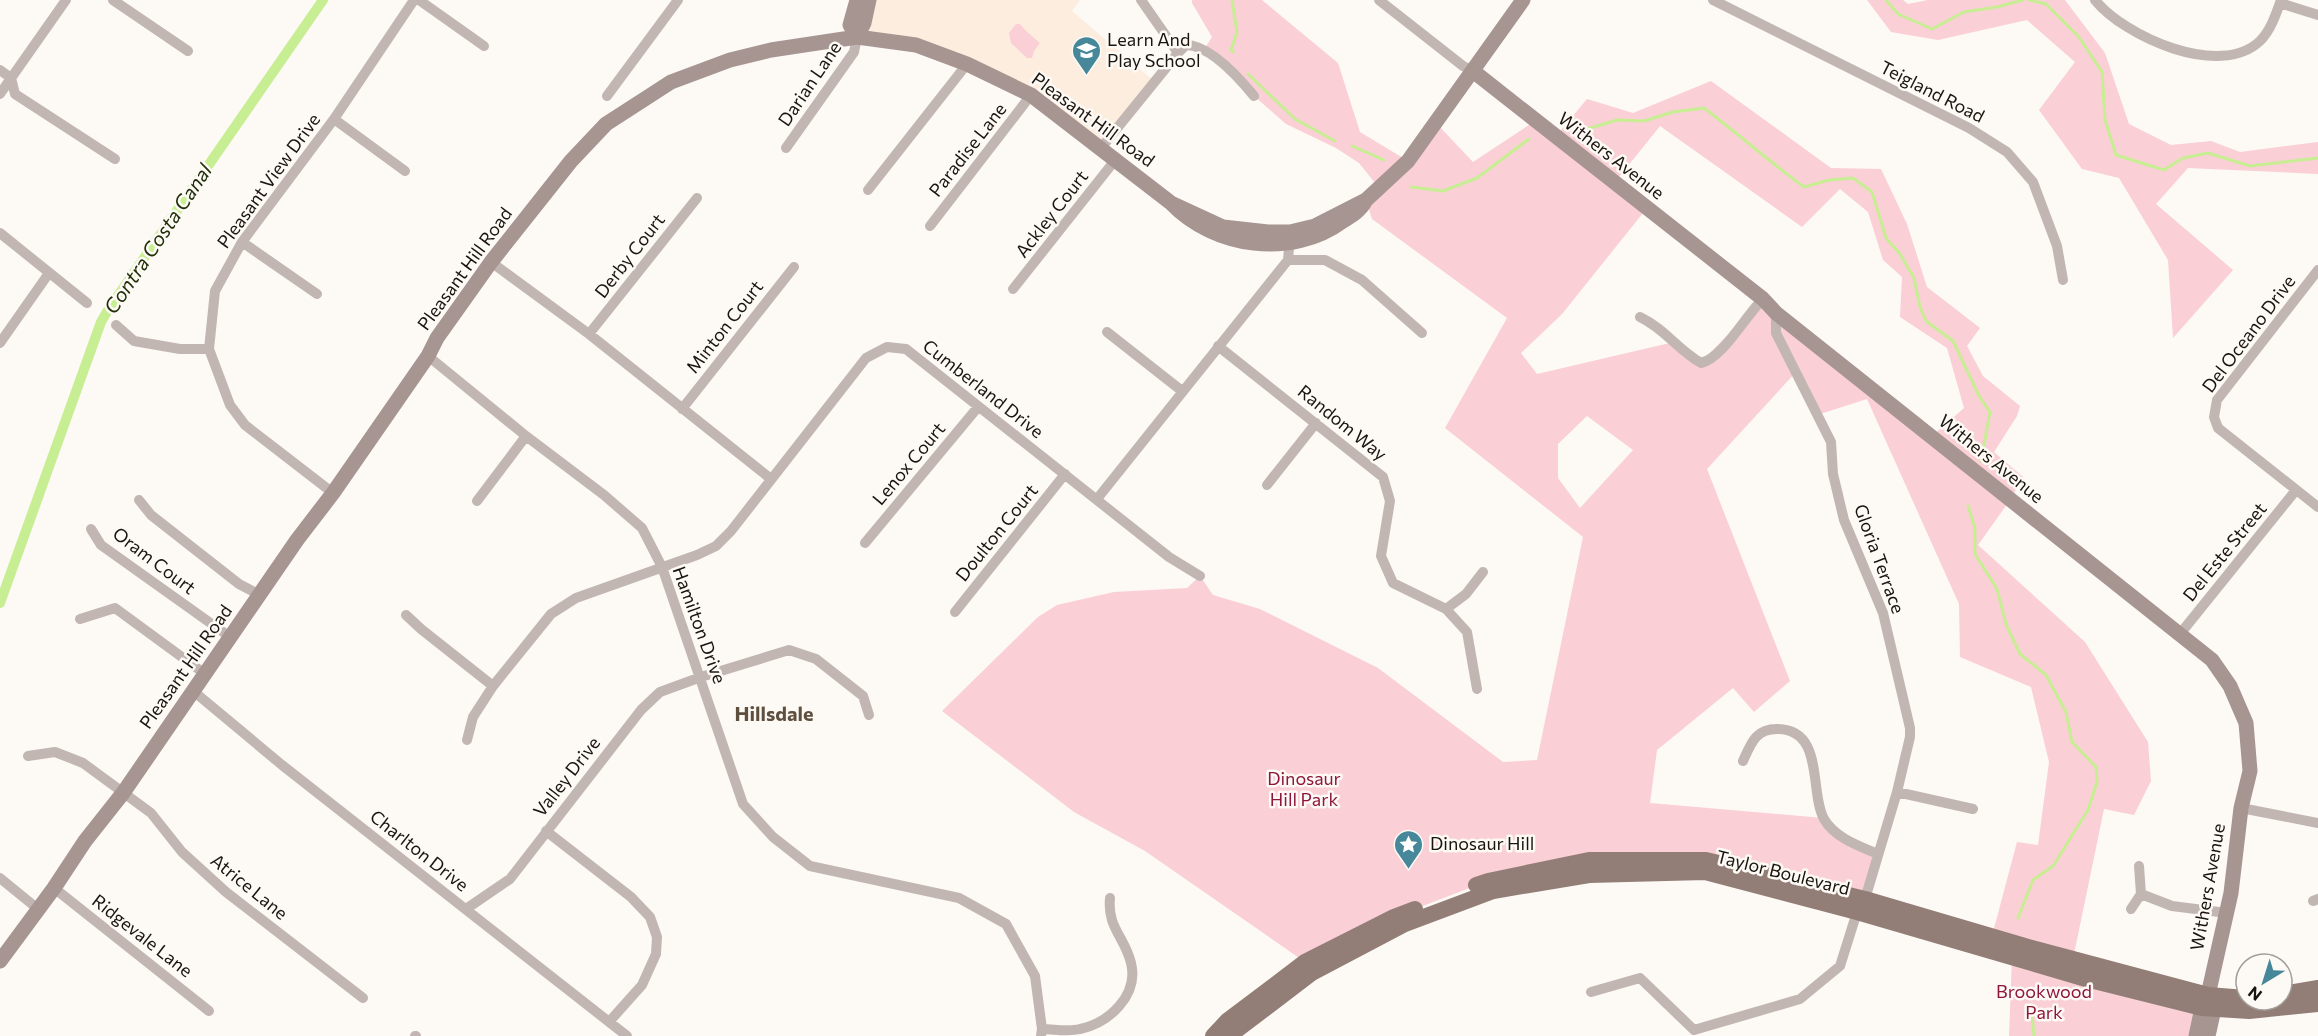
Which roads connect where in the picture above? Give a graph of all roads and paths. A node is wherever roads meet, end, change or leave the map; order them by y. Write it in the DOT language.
graph roads {
  1 [pos="66,0"];
  2 [pos="113,0"];
  3 [pos="414,0"];
  4 [pos="419,0"];
  5 [pos="678,0"];
  6 [pos="857,0"];
  7 [pos="869,0"];
  8 [pos="1141,0"];
  9 [pos="1378,0"];
  10 [pos="1523,0"];
  11 [pos="1713,0"];
  12 [pos="2095,0"];
  13 [pos="2281,1"];
  14 [pos="2318,15"];
  15 [pos="857,37"];
  16 [pos="484,46"];
  17 [pos="188,51"];
  18 [pos="1178,52"];
  19 [pos="968,63"];
  20 [pos="0,70"];
  21 [pos="1473,71"];
  22 [pos="11,78"];
  23 [pos="0,94"];
  24 [pos="1031,95"];
  25 [pos="607,96"];
  26 [pos="1254,96"];
  27 [pos="334,119"];
  28 [pos="786,148"];
  29 [pos="1101,148"];
  30 [pos="115,159"];
  31 [pos="1116,159"];
  32 [pos="405,171"];
  33 [pos="868,190"];
  34 [pos="697,198"];
  35 [pos="930,226"];
  36 [pos="0,233"];
  37 [pos="1290,238"];
  38 [pos="242,242"];
  39 [pos="1288,260"];
  40 [pos="491,262"];
  41 [pos="794,267"];
  42 [pos="2318,270"];
  43 [pos="50,273"];
  44 [pos="2063,280"];
  45 [pos="1013,289"];
  46 [pos="317,294"];
  47 [pos="1763,299"];
  48 [pos="87,303"];
  49 [pos="1776,313"];
  50 [pos="1640,318"];
  51 [pos="116,325"];
  52 [pos="1107,332"];
  53 [pos="1422,333"];
  54 [pos="589,334"];
  55 [pos="0,343"];
  56 [pos="1218,346"];
  57 [pos="209,349"];
  58 [pos="428,356"];
  59 [pos="1182,391"];
  60 [pos="978,407"];
  61 [pos="682,409"];
  62 [pos="1316,423"];
  63 [pos="526,436"];
  64 [pos="1065,474"];
  65 [pos="771,479"];
  66 [pos="1267,485"];
  67 [pos="2296,490"];
  68 [pos="333,493"];
  69 [pos="1097,499"];
  70 [pos="139,500"];
  71 [pos="477,501"];
  72 [pos="2318,507"];
  73 [pos="91,529"];
  74 [pos="865,543"];
  75 [pos="662,567"];
  76 [pos="1483,572"];
  77 [pos="1200,576"];
  78 [pos="260,594"];
  79 [pos="1446,609"];
  80 [pos="955,612"];
  81 [pos="406,615"];
  82 [pos="80,619"];
  83 [pos="2180,634"];
  84 [pos="230,637"];
  85 [pos="205,674"];
  86 [pos="701,677"];
  87 [pos="493,686"];
  88 [pos="1477,689"];
  89 [pos="192,690"];
  90 [pos="869,715"];
  91 [pos="467,740"];
  92 [pos="28,756"];
  93 [pos="1743,761"];
  94 [pos="1897,792"];
  95 [pos="123,793"];
  96 [pos="2241,808"];
  97 [pos="1973,809"];
  98 [pos="2318,823"];
  99 [pos="546,831"];
  100 [pos="1878,854"];
  101 [pos="2139,866"];
  102 [pos="0,878"];
  103 [pos="54,888"];
  104 [pos="2141,894"];
  105 [pos="1110,898"];
  106 [pos="1861,905"];
  107 [pos="38,909"];
  108 [pos="466,909"];
  109 [pos="2131,909"];
  110 [pos="2227,913"];
  111 [pos="0,961"];
  112 [pos="2318,988"];
  113 [pos="1591,992"];
  114 [pos="2294,992"];
  115 [pos="363,998"];
  116 [pos="2234,1000"];
  117 [pos="2208,1004"];
  118 [pos="2318,1004"];
  119 [pos="209,1011"];
  120 [pos="609,1022"];
  121 [pos="1041,1033"];
  122 [pos="1694,1033"];
  123 [pos="627,1036"];
  124 [pos="1213,1036"];
  125 [pos="1229,1036"];
  126 [pos="2196,1036"];
  127 [pos="2208,1036"];
  1 -- 22 [label="street"];
  2 -- 17 [label="street"];
  3 -- 27 [label="street, Pleasant View Drive"];
  4 -- 16 [label="street"];
  5 -- 25 [label="street"];
  6 -- 15 [label="street"];
  7 -- 15 [label="street"];
  8 -- 18 [label="street"];
  9 -- 21 [label="street"];
  10 -- 21 [label="street, Pleasant Hill Road"];
  11 -- 44 [label="street, Teigland Road"];
  12 -- 13 [label="street"];
  13 -- 14 [label="street"];
  15 -- 19 [label="street, Pleasant Hill Road"];
  15 -- 28 [label="street, Darian Lane"];
  15 -- 40 [label="street, Pleasant Hill Road"];
  18 -- 26 [label="street"];
  18 -- 29 [label="street"];
  19 -- 24 [label="street, Pleasant Hill Road"];
  19 -- 33 [label="street"];
  20 -- 22 [label="street"];
  21 -- 37 [label="street, Pleasant Hill Road"];
  21 -- 47 [label="street, Withers Avenue"];
  22 -- 23 [label="street"];
  22 -- 30 [label="street"];
  24 -- 29 [label="street, Pleasant Hill Road"];
  24 -- 35 [label="street, Paradise Lane"];
  27 -- 32 [label="street"];
  27 -- 38 [label="street, Pleasant View Drive"];
  29 -- 31 [label="street, Pleasant Hill Road"];
  31 -- 37 [label="street, Pleasant Hill Road"];
  31 -- 45 [label="street, Ackley Court"];
  34 -- 54 [label="street, Derby Court"];
  36 -- 43 [label="street"];
  37 -- 39 [label="street"];
  38 -- 46 [label="street"];
  38 -- 57 [label="street, Pleasant View Drive"];
  39 -- 53 [label="street"];
  39 -- 56 [label="street"];
  40 -- 54 [label="street"];
  40 -- 58 [label="street, Pleasant Hill Road"];
  41 -- 61 [label="street, Minton Court"];
  42 -- 67 [label="street, Del Oceano Drive"];
  43 -- 48 [label="street"];
  43 -- 55 [label="street"];
  47 -- 49 [label="street, Withers Avenue"];
  47 -- 50 [label="street"];
  49 -- 83 [label="street, Withers Avenue"];
  49 -- 94 [label="street, Gloria Terrace"];
  51 -- 57 [label="street"];
  52 -- 59 [label="street"];
  54 -- 61 [label="street"];
  56 -- 59 [label="street"];
  56 -- 62 [label="street, Random Way"];
  57 -- 68 [label="street, Pleasant View Drive"];
  58 -- 63 [label="street, Hamilton Drive"];
  58 -- 68 [label="street, Pleasant Hill Road"];
  59 -- 69 [label="street"];
  60 -- 64 [label="street, Cumberland Drive"];
  60 -- 65 [label="street, Cumberland Drive"];
  60 -- 74 [label="street, Lenox Court"];
  61 -- 65 [label="street"];
  62 -- 66 [label="street"];
  62 -- 79 [label="street, Random Way"];
  63 -- 71 [label="street"];
  63 -- 75 [label="street, Hamilton Drive"];
  64 -- 69 [label="street, Cumberland Drive"];
  64 -- 80 [label="street, Doulton Court"];
  65 -- 75 [label="street, Cumberland Drive"];
  67 -- 72 [label="street, Del Oceano Drive"];
  67 -- 83 [label="street, Del Este Street"];
  68 -- 78 [label="street, Pleasant Hill Road"];
  69 -- 77 [label="street, Cumberland Drive"];
  70 -- 78 [label="street"];
  73 -- 84 [label="street, Oram Court"];
  75 -- 86 [label="street, Hamilton Drive"];
  75 -- 87 [label="street, Cumberland Drive"];
  76 -- 79 [label="street"];
  78 -- 84 [label="street, Pleasant Hill Road"];
  79 -- 88 [label="street, Random Way"];
  81 -- 87 [label="street"];
  82 -- 85 [label="street"];
  83 -- 96 [label="street, Withers Avenue"];
  84 -- 85 [label="street, Pleasant Hill Road"];
  85 -- 89 [label="street, Pleasant Hill Road"];
  86 -- 90 [label="street, Valley Drive"];
  86 -- 99 [label="street, Valley Drive"];
  86 -- 121 [label="street, Hamilton Drive"];
  87 -- 91 [label="street, Cumberland Drive"];
  89 -- 95 [label="street, Pleasant Hill Road"];
  89 -- 108 [label="street, Charlton Drive"];
  92 -- 95 [label="street, Atrice Lane"];
  93 -- 100 [label="street"];
  94 -- 97 [label="street"];
  94 -- 100 [label="street, Gloria Terrace"];
  95 -- 103 [label="street, Pleasant Hill Road"];
  95 -- 115 [label="street, Atrice Lane"];
  96 -- 98 [label="street"];
  96 -- 110 [label="street, Withers Avenue"];
  99 -- 108 [label="street, Valley Drive"];
  99 -- 120 [label="street"];
  100 -- 106 [label="street, Gloria Terrace"];
  101 -- 104 [label="street"];
  102 -- 107 [label="street"];
  103 -- 107 [label="street, Pleasant Hill Road"];
  103 -- 119 [label="street, Ridgevale Lane"];
  104 -- 109 [label="street"];
  104 -- 110 [label="street"];
  105 -- 121 [label="street"];
  106 -- 117 [label="main road, Taylor Boulevard"];
  106 -- 122 [label="street, Gloria Terrace"];
  106 -- 124 [label="main road, Taylor Boulevard"];
  106 -- 125 [label="main road, Taylor Boulevard"];
  107 -- 111 [label="street, Pleasant Hill Road"];
  108 -- 120 [label="street, Charlton Drive"];
  110 -- 117 [label="street, Withers Avenue"];
  112 -- 114 [label="main road"];
  113 -- 122 [label="street"];
  116 -- 117 [label="main road, Taylor Boulevard"];
  117 -- 118 [label="main road, Taylor Boulevard"];
  117 -- 126 [label="street, Withers Avenue"];
  117 -- 127 [label="street, Withers Avenue"];
  120 -- 123 [label="street, Charlton Drive"];
}
